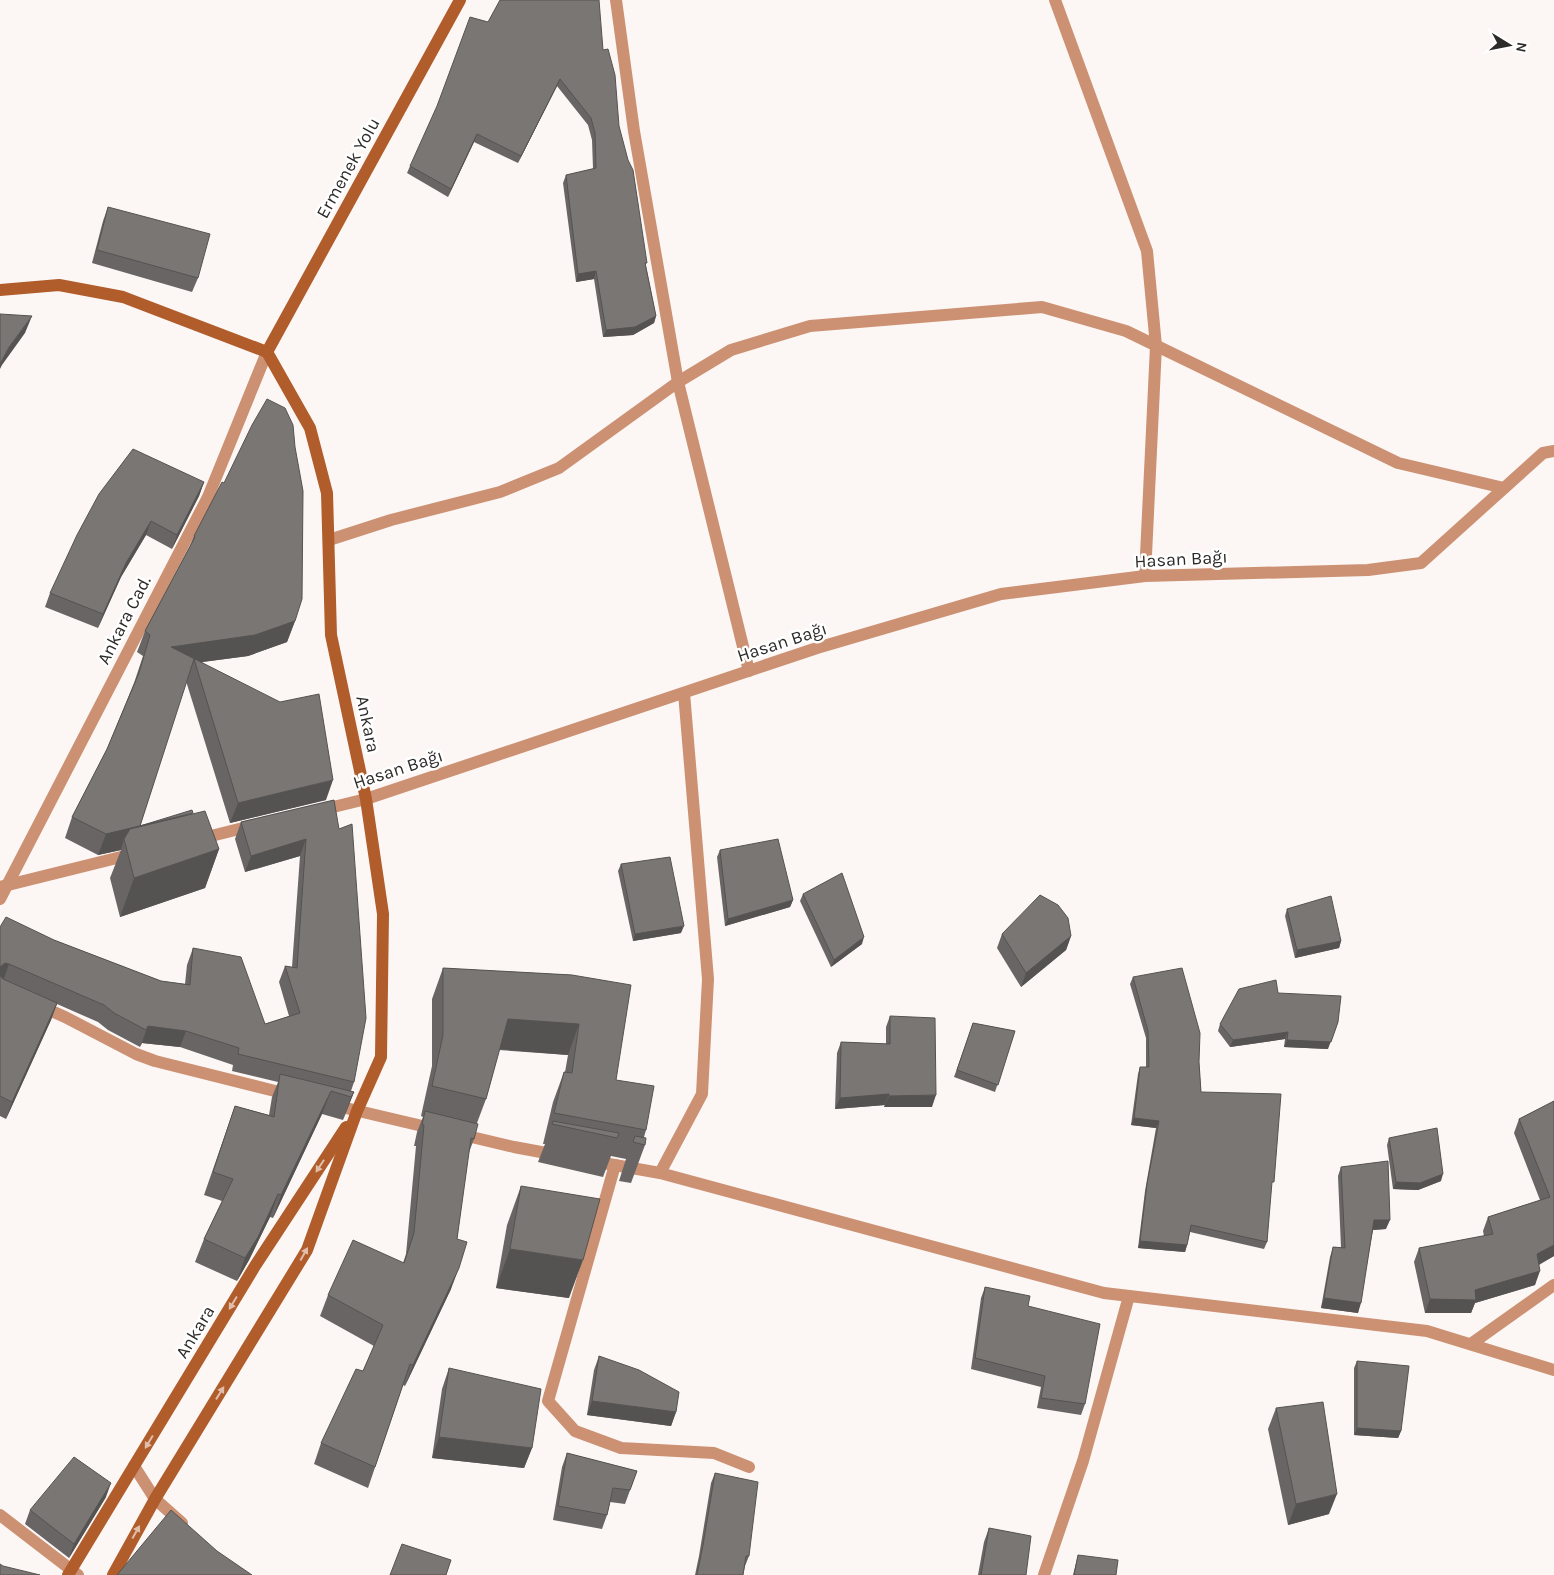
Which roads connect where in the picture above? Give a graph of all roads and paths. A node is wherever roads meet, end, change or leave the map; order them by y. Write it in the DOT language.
graph roads {
  1 [pos="460,0"];
  2 [pos="616,0"];
  3 [pos="1055,0"];
  4 [pos="0,290"];
  5 [pos="1156,346"];
  6 [pos="267,352"];
  7 [pos="678,382"];
  8 [pos="1554,451"];
  9 [pos="1504,488"];
  10 [pos="329,540"];
  11 [pos="1145,576"];
  12 [pos="749,671"];
  13 [pos="684,693"];
  14 [pos="366,799"];
  15 [pos="309,813"];
  16 [pos="271,822"];
  17 [pos="185,842"];
  18 [pos="146,851"];
  19 [pos="4,885"];
  20 [pos="0,899"];
  21 [pos="29,1001"];
  22 [pos="302,1098"];
  23 [pos="320,1102"];
  24 [pos="356,1111"];
  25 [pos="615,1165"];
  26 [pos="660,1173"];
  27 [pos="1554,1284"];
  28 [pos="1129,1296"];
  29 [pos="1471,1344"];
  30 [pos="1554,1370"];
  31 [pos="134,1466"];
  32 [pos="749,1467"];
  33 [pos="155,1498"];
  34 [pos="0,1515"];
  35 [pos="192,1530"];
  36 [pos="72,1573"];
  37 [pos="113,1575"];
  38 [pos="1044,1575"];
  1 -- 6 [label="main road, Ermenek Yolu"];
  2 -- 7 [label="street"];
  3 -- 5 [label="street"];
  4 -- 6 [label="main road"];
  5 -- 7 [label="street"];
  5 -- 9 [label="street"];
  5 -- 11 [label="street"];
  6 -- 10 [label="main road, Ankara"];
  6 -- 19 [label="street, Ankara Cad."];
  7 -- 10 [label="street"];
  7 -- 12 [label="street"];
  8 -- 9 [label="street, Hasan Bağı"];
  9 -- 11 [label="street, Hasan Bağı"];
  10 -- 14 [label="main road, Ankara"];
  11 -- 12 [label="street, Hasan Bağı"];
  12 -- 13 [label="street, Hasan Bağı"];
  13 -- 14 [label="street, Hasan Bağı"];
  13 -- 26 [label="street"];
  14 -- 15 [label="street, Hasan Bağı"];
  14 -- 24 [label="main road, Ankara"];
  16 -- 17 [label="street"];
  18 -- 19 [label="street"];
  19 -- 20 [label="street, Ankara Cad."];
  21 -- 22 [label="street"];
  23 -- 24 [label="street"];
  24 -- 25 [label="street"];
  24 -- 31 [label="main road, Ankara, one-way"];
  33 -- 24 [label="main road, Ankara, one-way"];
  25 -- 26 [label="street"];
  25 -- 32 [label="street"];
  26 -- 28 [label="street"];
  27 -- 29 [label="street"];
  28 -- 29 [label="street"];
  28 -- 38 [label="street"];
  29 -- 30 [label="street"];
  31 -- 33 [label="street"];
  31 -- 36 [label="main road, Ankara"];
  33 -- 35 [label="street"];
  37 -- 33 [label="main road, Ankara, one-way"];
  34 -- 36 [label="street"];
}
